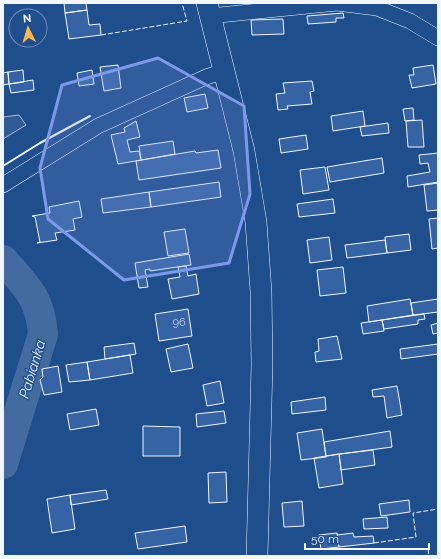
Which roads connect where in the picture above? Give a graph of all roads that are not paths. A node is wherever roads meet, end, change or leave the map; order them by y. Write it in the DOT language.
graph roads {
  1 [pos="209,10"];
  2 [pos="438,38"];
  3 [pos="225,71"];
  4 [pos="3,186"];
  5 [pos="256,556"];
  1 -- 2 [label="street"];
  1 -- 3 [label="main road"];
  3 -- 4 [label="street"];
  3 -- 5 [label="main road"];
}
